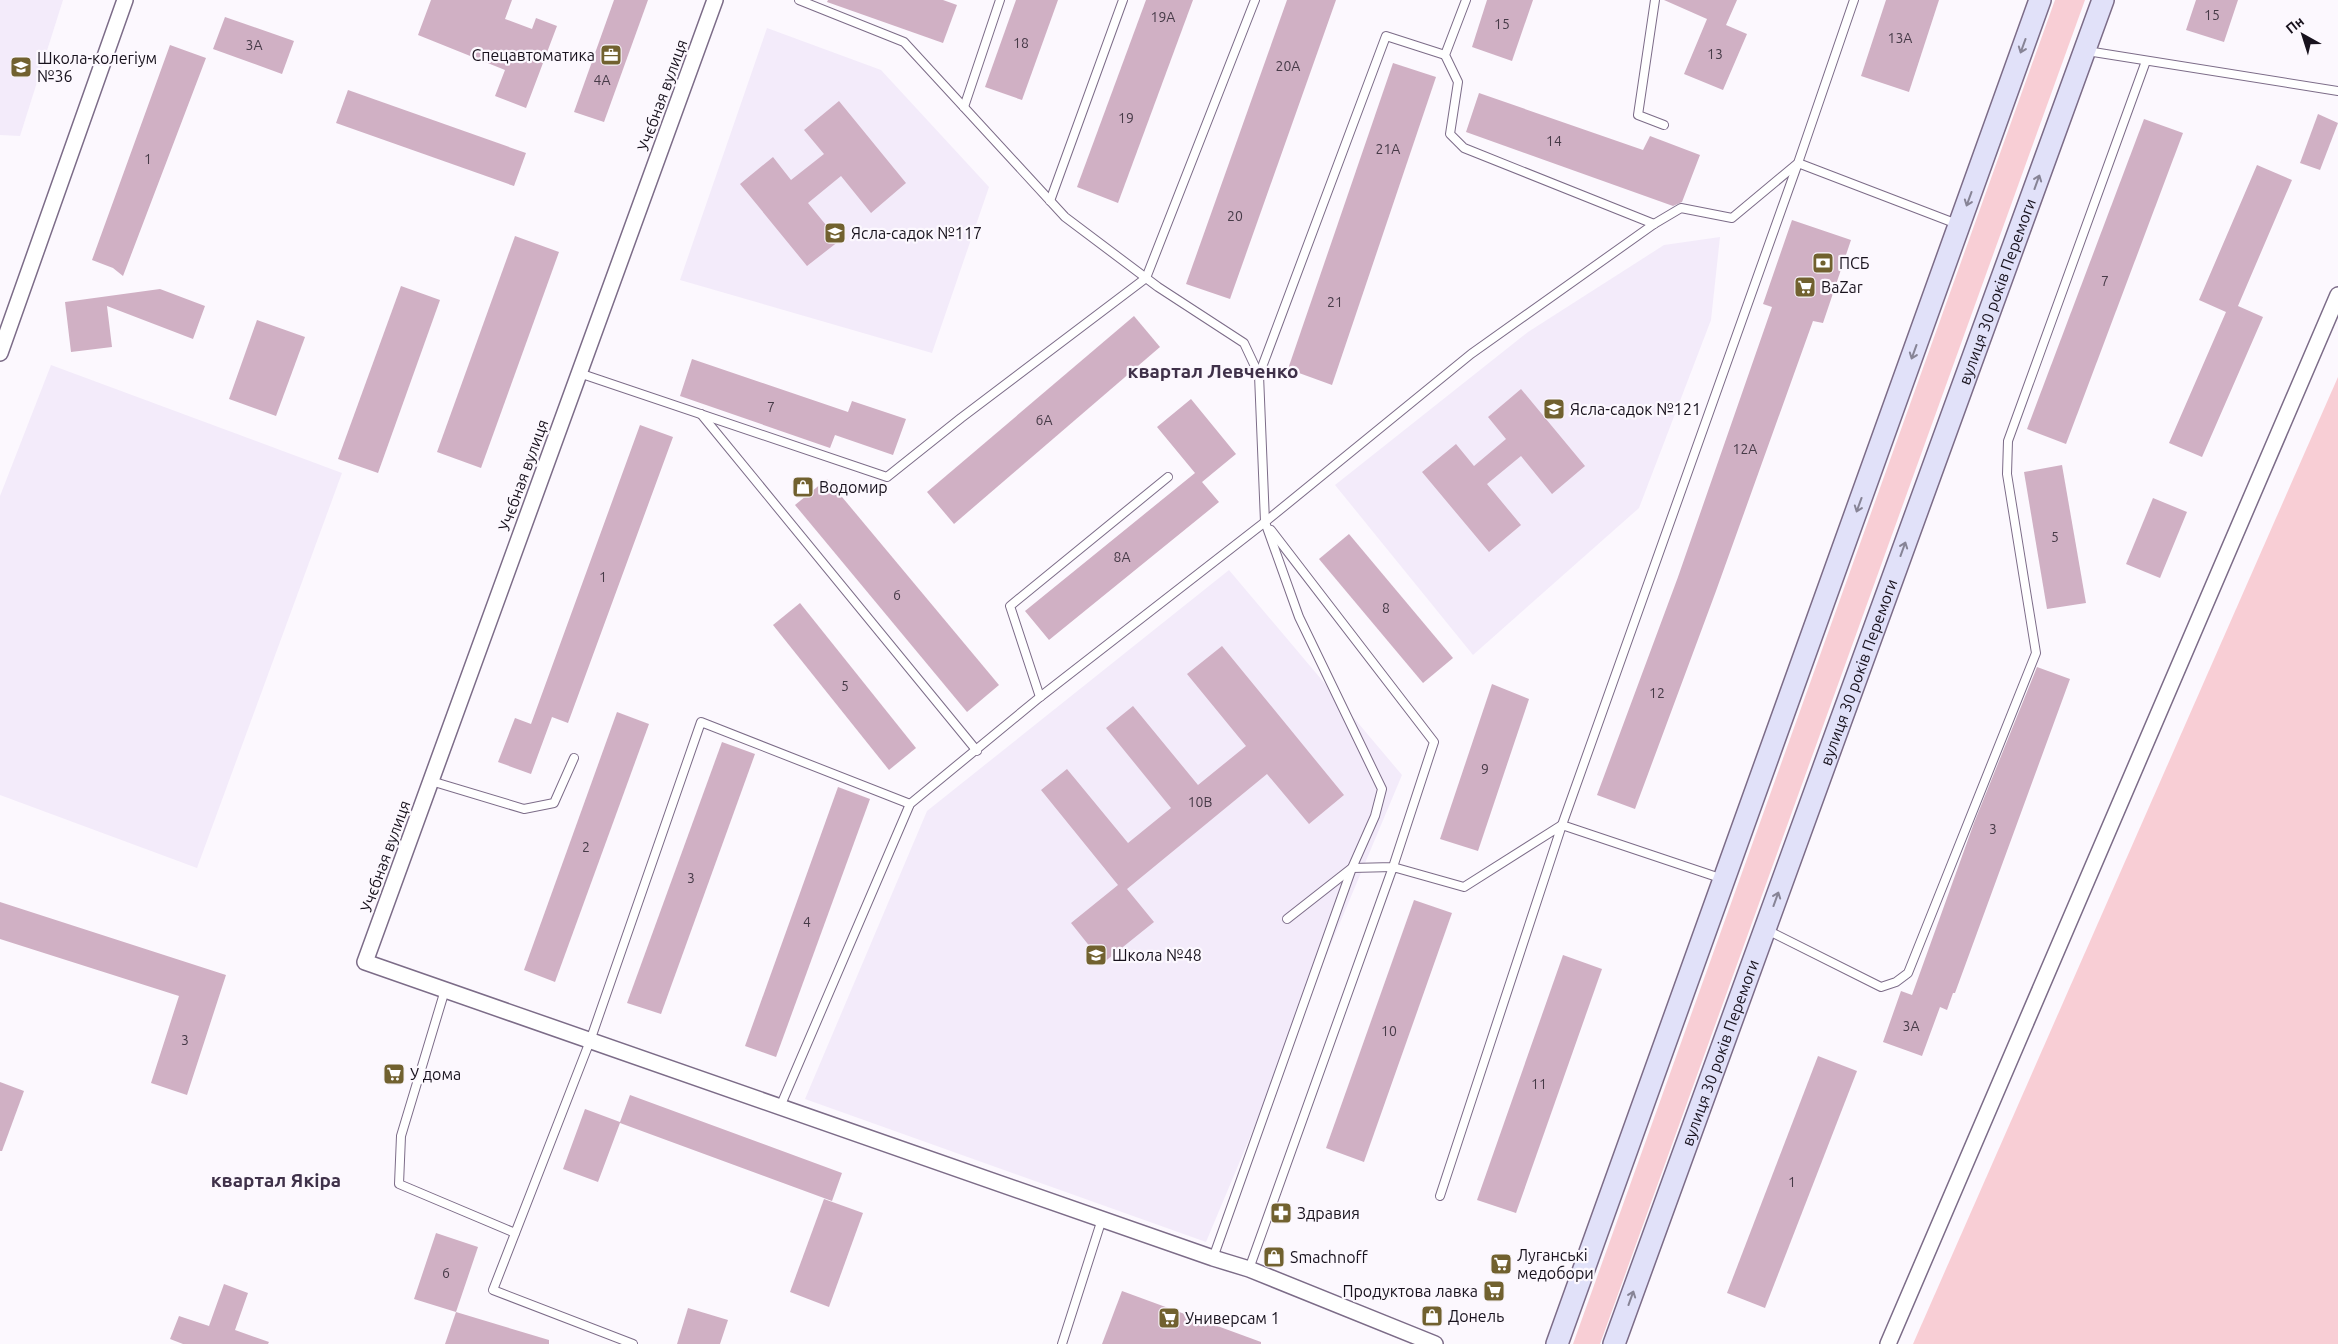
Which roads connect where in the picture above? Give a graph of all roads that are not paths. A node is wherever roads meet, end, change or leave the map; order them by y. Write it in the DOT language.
graph roads {
  1 [pos="125,0"];
  2 [pos="715,0"];
  3 [pos="799,0"];
  4 [pos="1000,0"];
  5 [pos="1123,0"];
  6 [pos="1255,0"];
  7 [pos="1466,0"];
  8 [pos="1655,0"];
  9 [pos="1854,0"];
  10 [pos="2040,0"];
  11 [pos="2103,0"];
  12 [pos="2085,51"];
  13 [pos="1445,55"];
  14 [pos="2146,60"];
  15 [pos="2338,90"];
  16 [pos="964,107"];
  17 [pos="1664,125"];
  18 [pos="1798,163"];
  19 [pos="1050,201"];
  20 [pos="1654,224"];
  21 [pos="1959,224"];
  22 [pos="1146,278"];
  23 [pos="2338,296"];
  24 [pos="0,352"];
  25 [pos="579,373"];
  26 [pos="1259,375"];
  27 [pos="701,414"];
  28 [pos="1168,477"];
  29 [pos="1265,522"];
  30 [pos="1040,697"];
  31 [pos="977,751"];
  32 [pos="574,758"];
  33 [pos="431,781"];
  34 [pos="910,804"];
  35 [pos="1562,825"];
  36 [pos="1393,867"];
  37 [pos="1352,868"];
  38 [pos="1725,880"];
  39 [pos="1287,919"];
  40 [pos="1765,929"];
  41 [pos="444,990"];
  42 [pos="590,1041"];
  43 [pos="780,1107"];
  44 [pos="1440,1196"];
  45 [pos="1102,1220"];
  46 [pos="515,1233"];
  47 [pos="1213,1258"];
  48 [pos="1249,1269"];
  49 [pos="633,1344"];
  50 [pos="1062,1344"];
  51 [pos="1434,1344"];
  52 [pos="1557,1344"];
  53 [pos="1614,1344"];
  54 [pos="1888,1344"];
  1 -- 24 [label="street"];
  2 -- 25 [label="street, Учєбная вулиця"];
  3 -- 16 [label="lane"];
  4 -- 16 [label="lane"];
  5 -- 19 [label="lane"];
  6 -- 22 [label="lane"];
  7 -- 13 [label="lane"];
  8 -- 17 [label="lane"];
  9 -- 18 [label="lane"];
  10 -- 21 [label="street, one-way"];
  11 -- 12 [label="street, вулиця 30 років Перемоги"];
  12 -- 14 [label="lane"];
  40 -- 12 [label="street, вулиця 30 років Перемоги, one-way"];
  13 -- 20 [label="lane"];
  13 -- 26 [label="lane"];
  14 -- 15 [label="lane"];
  14 -- 40 [label="lane"];
  16 -- 19 [label="lane"];
  18 -- 20 [label="lane"];
  18 -- 21 [label="lane"];
  18 -- 35 [label="lane"];
  19 -- 22 [label="lane"];
  20 -- 29 [label="lane"];
  21 -- 38 [label="street, one-way"];
  22 -- 26 [label="lane"];
  22 -- 27 [label="lane"];
  23 -- 54 [label="street"];
  25 -- 27 [label="lane"];
  25 -- 33 [label="street, Учєбная вулиця"];
  26 -- 29 [label="lane"];
  27 -- 31 [label="lane"];
  28 -- 30 [label="lane"];
  29 -- 30 [label="lane"];
  29 -- 36 [label="lane"];
  29 -- 37 [label="lane"];
  30 -- 31 [label="lane"];
  31 -- 34 [label="lane"];
  32 -- 33 [label="lane"];
  33 -- 41 [label="street, Учєбная вулиця"];
  34 -- 42 [label="lane"];
  34 -- 43 [label="lane"];
  35 -- 36 [label="lane"];
  35 -- 38 [label="lane"];
  35 -- 44 [label="lane"];
  36 -- 37 [label="lane"];
  36 -- 48 [label="lane"];
  37 -- 39 [label="lane"];
  37 -- 47 [label="lane"];
  38 -- 52 [label="street"];
  53 -- 40 [label="street, вулиця 30 років Перемоги, one-way"];
  41 -- 42 [label="street"];
  41 -- 46 [label="lane"];
  42 -- 43 [label="street"];
  42 -- 46 [label="lane"];
  43 -- 45 [label="street"];
  45 -- 47 [label="street"];
  45 -- 50 [label="lane"];
  46 -- 49 [label="lane"];
  47 -- 48 [label="street"];
  48 -- 51 [label="street"];
}
